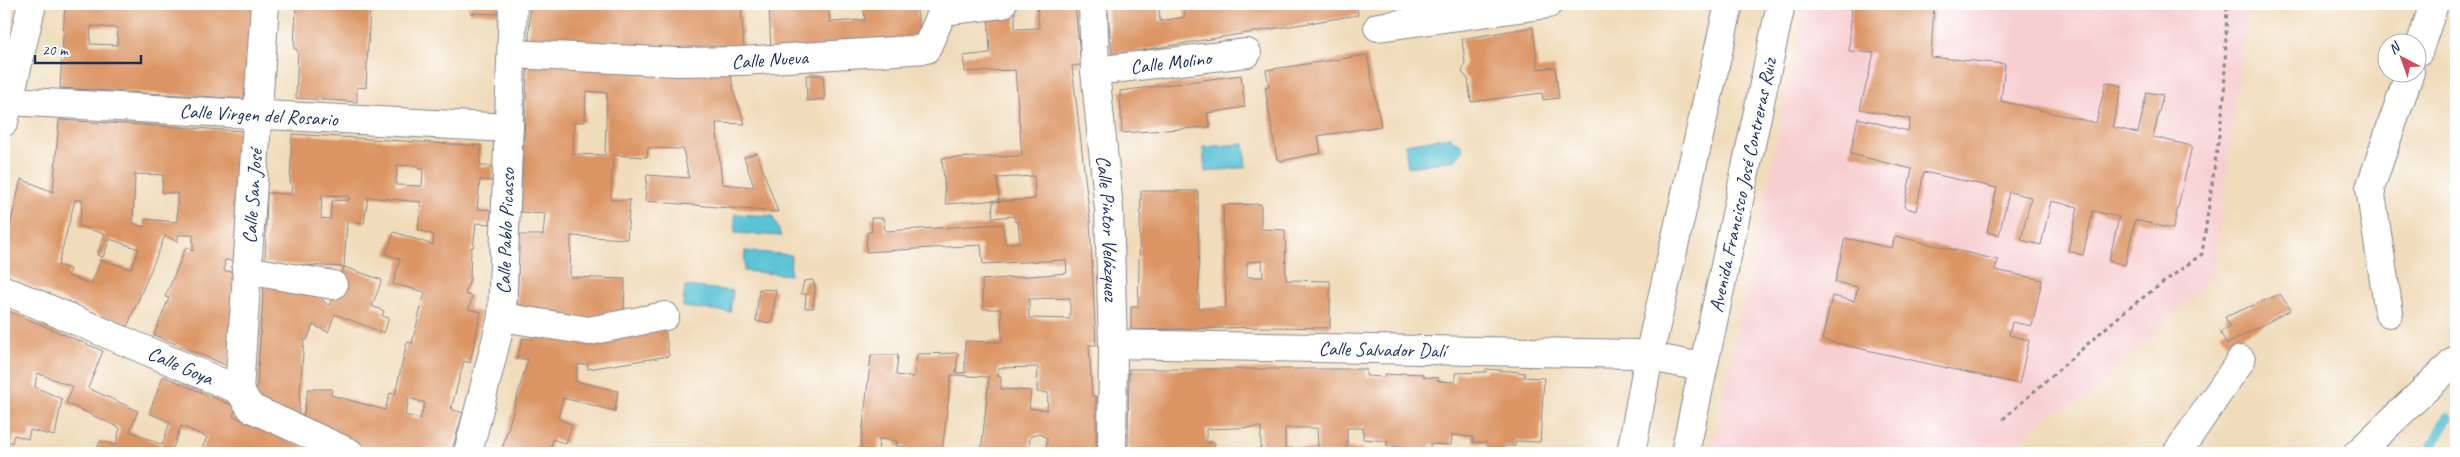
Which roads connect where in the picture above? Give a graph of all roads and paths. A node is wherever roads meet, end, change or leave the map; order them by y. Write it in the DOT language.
graph roads {
  1 [pos="32,4"];
  2 [pos="265,4"];
  3 [pos="513,4"];
  4 [pos="1002,4"];
  5 [pos="1093,4"];
  6 [pos="1548,4"];
  7 [pos="1728,4"];
  8 [pos="1781,4"];
  9 [pos="2228,4"];
  10 [pos="2434,4"];
  11 [pos="1378,27"];
  12 [pos="2425,32"];
  13 [pos="1247,53"];
  14 [pos="512,54"];
  15 [pos="11,62"];
  16 [pos="1095,71"];
  17 [pos="2407,82"];
  18 [pos="6,112"];
  19 [pos="259,115"];
  20 [pos="509,128"];
  21 [pos="246,270"];
  22 [pos="333,285"];
  23 [pos="4,290"];
  24 [pos="2390,313"];
  25 [pos="665,316"];
  26 [pos="502,317"];
  27 [pos="1113,344"];
  28 [pos="1650,356"];
  29 [pos="2241,360"];
  30 [pos="2456,360"];
  31 [pos="1702,367"];
  32 [pos="239,390"];
  33 [pos="2003,419"];
  34 [pos="350,453"];
  35 [pos="468,453"];
  36 [pos="1112,453"];
  37 [pos="1631,453"];
  38 [pos="1685,453"];
  39 [pos="2177,453"];
  40 [pos="2358,453"];
  1 -- 15 [label="street"];
  2 -- 19 [label="street, Calle San José"];
  3 -- 14 [label="street, Calle Pablo Picasso"];
  4 -- 14 [label="street, Calle Nueva"];
  5 -- 16 [label="street, Calle Pintor Velázquez"];
  6 -- 11 [label="street"];
  7 -- 28 [label="street"];
  8 -- 31 [label="street, Avenida Francisco José Contreras Ruiz"];
  9 -- 33 [label="path"];
  10 -- 12 [label="street"];
  13 -- 16 [label="street, Calle Molino"];
  14 -- 20 [label="street, Calle Pablo Picasso"];
  15 -- 18 [label="street"];
  16 -- 27 [label="street, Calle Pintor Velázquez"];
  17 -- 24 [label="street"];
  18 -- 19 [label="street, Calle Virgen del Rosario"];
  19 -- 20 [label="street, Calle Virgen del Rosario"];
  19 -- 21 [label="street, Calle San José"];
  20 -- 26 [label="street, Calle Pablo Picasso"];
  21 -- 22 [label="street, Calle San José"];
  21 -- 32 [label="street, Calle San José"];
  23 -- 32 [label="street, Calle Goya"];
  25 -- 26 [label="street"];
  26 -- 35 [label="street, Calle Pablo Picasso"];
  27 -- 28 [label="street, Calle Salvador Dalí"];
  27 -- 36 [label="street, Calle Pintor Velázquez"];
  28 -- 31 [label="street"];
  28 -- 37 [label="street"];
  29 -- 39 [label="street"];
  30 -- 40 [label="street"];
  31 -- 38 [label="street, Avenida Francisco José Contreras Ruiz"];
  32 -- 34 [label="street, Calle Goya"];
}
